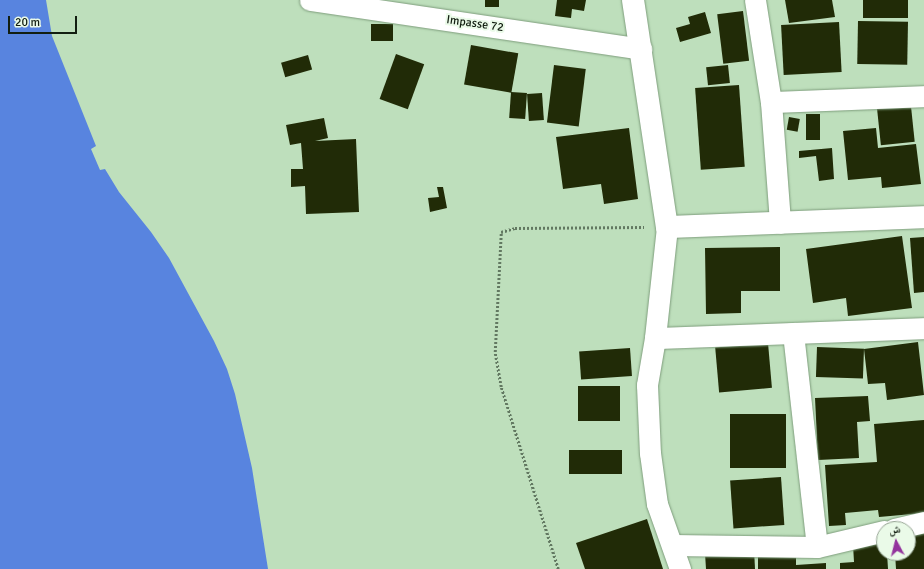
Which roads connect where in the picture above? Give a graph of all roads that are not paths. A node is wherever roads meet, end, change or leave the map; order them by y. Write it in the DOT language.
graph roads {
  1 [pos="310,0"];
  2 [pos="633,0"];
  3 [pos="755,0"];
  4 [pos="641,49"];
  5 [pos="924,96"];
  6 [pos="771,102"];
  7 [pos="924,217"];
  8 [pos="780,223"];
  9 [pos="667,227"];
  10 [pos="924,328"];
  11 [pos="793,333"];
  12 [pos="655,338"];
  13 [pos="876,533"];
  14 [pos="672,545"];
  15 [pos="817,546"];
  16 [pos="680,569"];
  1 -- 4 [label="street, Impasse 72"];
  2 -- 4 [label="main road"];
  3 -- 6 [label="street"];
  4 -- 9 [label="main road"];
  5 -- 6 [label="street"];
  6 -- 8 [label="street"];
  7 -- 8 [label="main road"];
  8 -- 9 [label="main road"];
  9 -- 12 [label="street"];
  10 -- 11 [label="street"];
  11 -- 12 [label="street"];
  11 -- 15 [label="street"];
  12 -- 14 [label="street"];
  13 -- 15 [label="street"];
  14 -- 15 [label="street"];
  14 -- 16 [label="street"];
}
